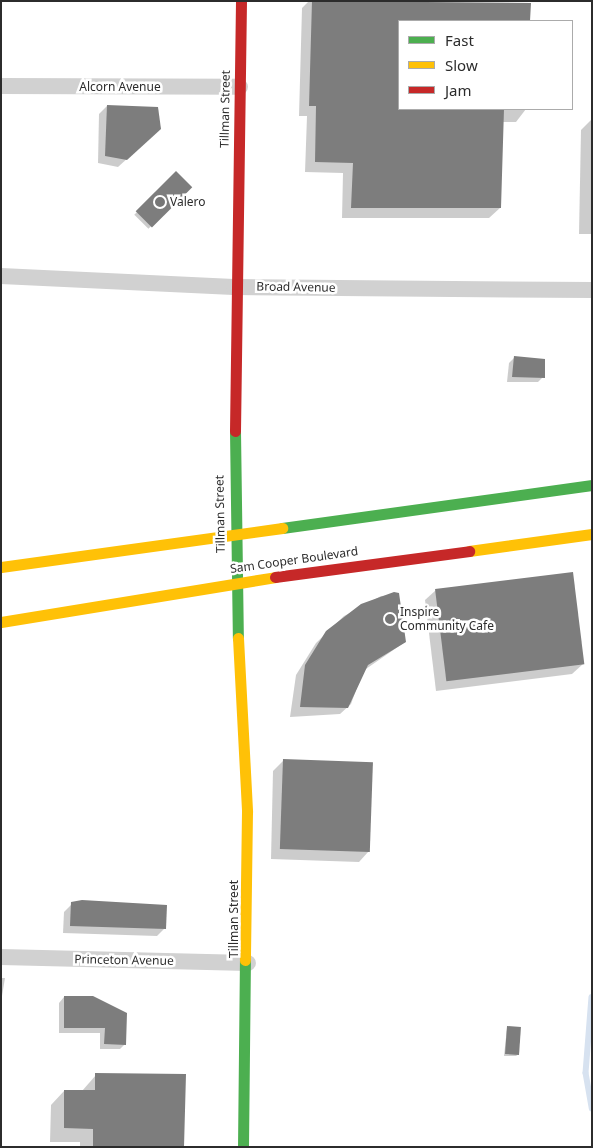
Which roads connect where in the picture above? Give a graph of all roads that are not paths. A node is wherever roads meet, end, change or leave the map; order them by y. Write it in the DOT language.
graph roads {
  1 [pos="241,1"];
  2 [pos="1,86"];
  3 [pos="240,87"];
  4 [pos="1,276"];
  5 [pos="234,286"];
  6 [pos="592,290"];
  7 [pos="592,485"];
  8 [pos="592,534"];
  9 [pos="233,536"];
  10 [pos="1,568"];
  11 [pos="235,582"];
  12 [pos="1,622"];
  13 [pos="1,957"];
  14 [pos="248,963"];
  15 [pos="243,1147"];
  1 -- 3 [label="main road, Tillman Street"];
  2 -- 3 [label="street, Alcorn Avenue"];
  3 -- 5 [label="main road, Tillman Street"];
  4 -- 5 [label="street, Broad Avenue"];
  5 -- 6 [label="street, Broad Avenue"];
  5 -- 9 [label="main road, Tillman Street"];
  7 -- 9 [label="main road"];
  8 -- 11 [label="main road, Sam Cooper Boulevard"];
  9 -- 10 [label="main road"];
  9 -- 11 [label="main road, Tillman Street"];
  11 -- 12 [label="main road, Sam Cooper Boulevard"];
  11 -- 14 [label="main road, Tillman Street"];
  13 -- 14 [label="street, Princeton Avenue"];
  14 -- 15 [label="main road, Tillman Street"];
}
